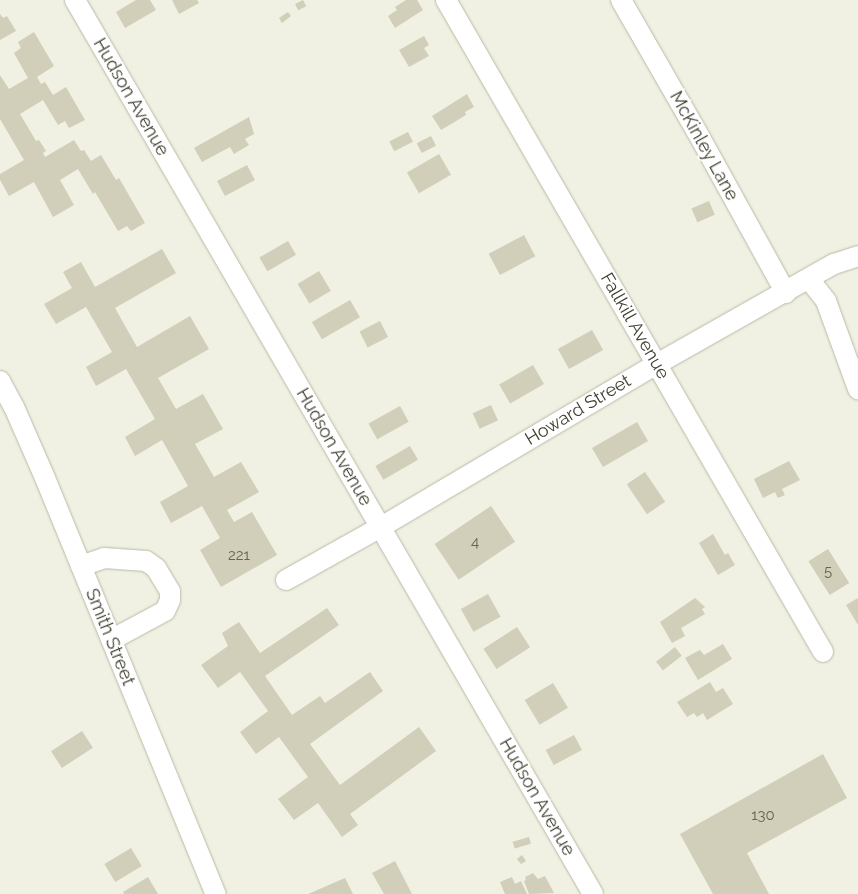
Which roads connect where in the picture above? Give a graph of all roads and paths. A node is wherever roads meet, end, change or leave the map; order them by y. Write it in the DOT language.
graph roads {
  1 [pos="75,0"];
  2 [pos="446,0"];
  3 [pos="621,0"];
  4 [pos="858,256"];
  5 [pos="809,279"];
  6 [pos="786,293"];
  7 [pos="657,364"];
  8 [pos="0,381"];
  9 [pos="858,389"];
  10 [pos="381,527"];
  11 [pos="81,566"];
  12 [pos="286,580"];
  13 [pos="111,640"];
  14 [pos="823,652"];
  15 [pos="216,894"];
  16 [pos="593,894"];
  1 -- 10 [label="street, Hudson Avenue"];
  2 -- 7 [label="street, Fallkill Avenue"];
  3 -- 6 [label="street, McKinley Lane"];
  4 -- 5 [label="street, Howard Street"];
  5 -- 6 [label="street, Howard Street"];
  5 -- 9 [label="street"];
  6 -- 7 [label="street, Howard Street"];
  7 -- 10 [label="street, Howard Street"];
  7 -- 14 [label="street, Fallkill Avenue"];
  8 -- 11 [label="street, Smith Street"];
  10 -- 12 [label="street, Howard Street"];
  10 -- 16 [label="street, Hudson Avenue"];
  11 -- 13 [label="street, Smith Street"];
  11 -- 13 [label="street"];
  13 -- 15 [label="street, Smith Street"];
}
